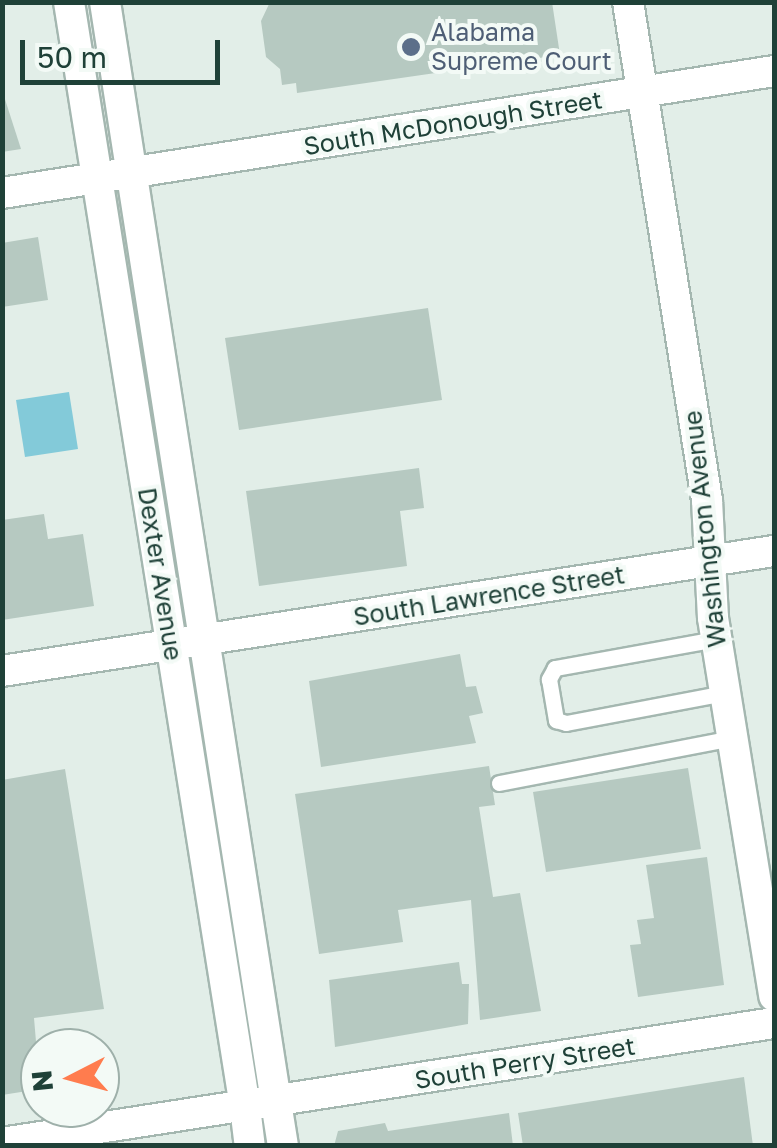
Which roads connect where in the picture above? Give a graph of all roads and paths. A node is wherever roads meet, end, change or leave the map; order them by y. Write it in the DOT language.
graph roads {
  1 [pos="69,2"];
  2 [pos="104,2"];
  3 [pos="628,2"];
  4 [pos="774,71"];
  5 [pos="642,92"];
  6 [pos="131,174"];
  7 [pos="96,179"];
  8 [pos="2,193"];
  9 [pos="774,552"];
  10 [pos="711,561"];
  11 [pos="716,639"];
  12 [pos="204,640"];
  13 [pos="171,645"];
  14 [pos="2,671"];
  15 [pos="725,694"];
  16 [pos="732,738"];
  17 [pos="500,783"];
  18 [pos="774,996"];
  19 [pos="774,1023"];
  20 [pos="276,1102"];
  21 [pos="245,1107"];
  22 [pos="2,1143"];
  23 [pos="250,1146"];
  24 [pos="283,1146"];
  1 -- 7 [label="street, Dexter Avenue"];
  2 -- 6 [label="street, Dexter Avenue"];
  3 -- 5 [label="street, Washington Avenue"];
  4 -- 5 [label="street, South McDonough Street"];
  5 -- 6 [label="street, South McDonough Street"];
  5 -- 10 [label="street, Washington Avenue"];
  6 -- 7 [label="street, South McDonough Street"];
  6 -- 12 [label="street, Dexter Avenue"];
  7 -- 8 [label="street, South McDonough Street"];
  7 -- 13 [label="street, Dexter Avenue"];
  9 -- 10 [label="street, South Lawrence Street"];
  10 -- 11 [label="street, Washington Avenue"];
  10 -- 12 [label="street, South Lawrence Street"];
  11 -- 15 [label="street, Washington Avenue"];
  11 -- 15 [label="lane"];
  12 -- 13 [label="street, South Lawrence Street"];
  12 -- 20 [label="street, Dexter Avenue"];
  13 -- 14 [label="street, South Lawrence Street"];
  13 -- 21 [label="street, Dexter Avenue"];
  15 -- 16 [label="street, Washington Avenue"];
  16 -- 17 [label="lane"];
  16 -- 18 [label="street, Washington Avenue"];
  19 -- 20 [label="street, South Perry Street"];
  20 -- 21 [label="street, South Perry Street"];
  20 -- 24 [label="street, Dexter Avenue"];
  21 -- 22 [label="street, South Perry Street"];
  21 -- 23 [label="street, Dexter Avenue"];
}
